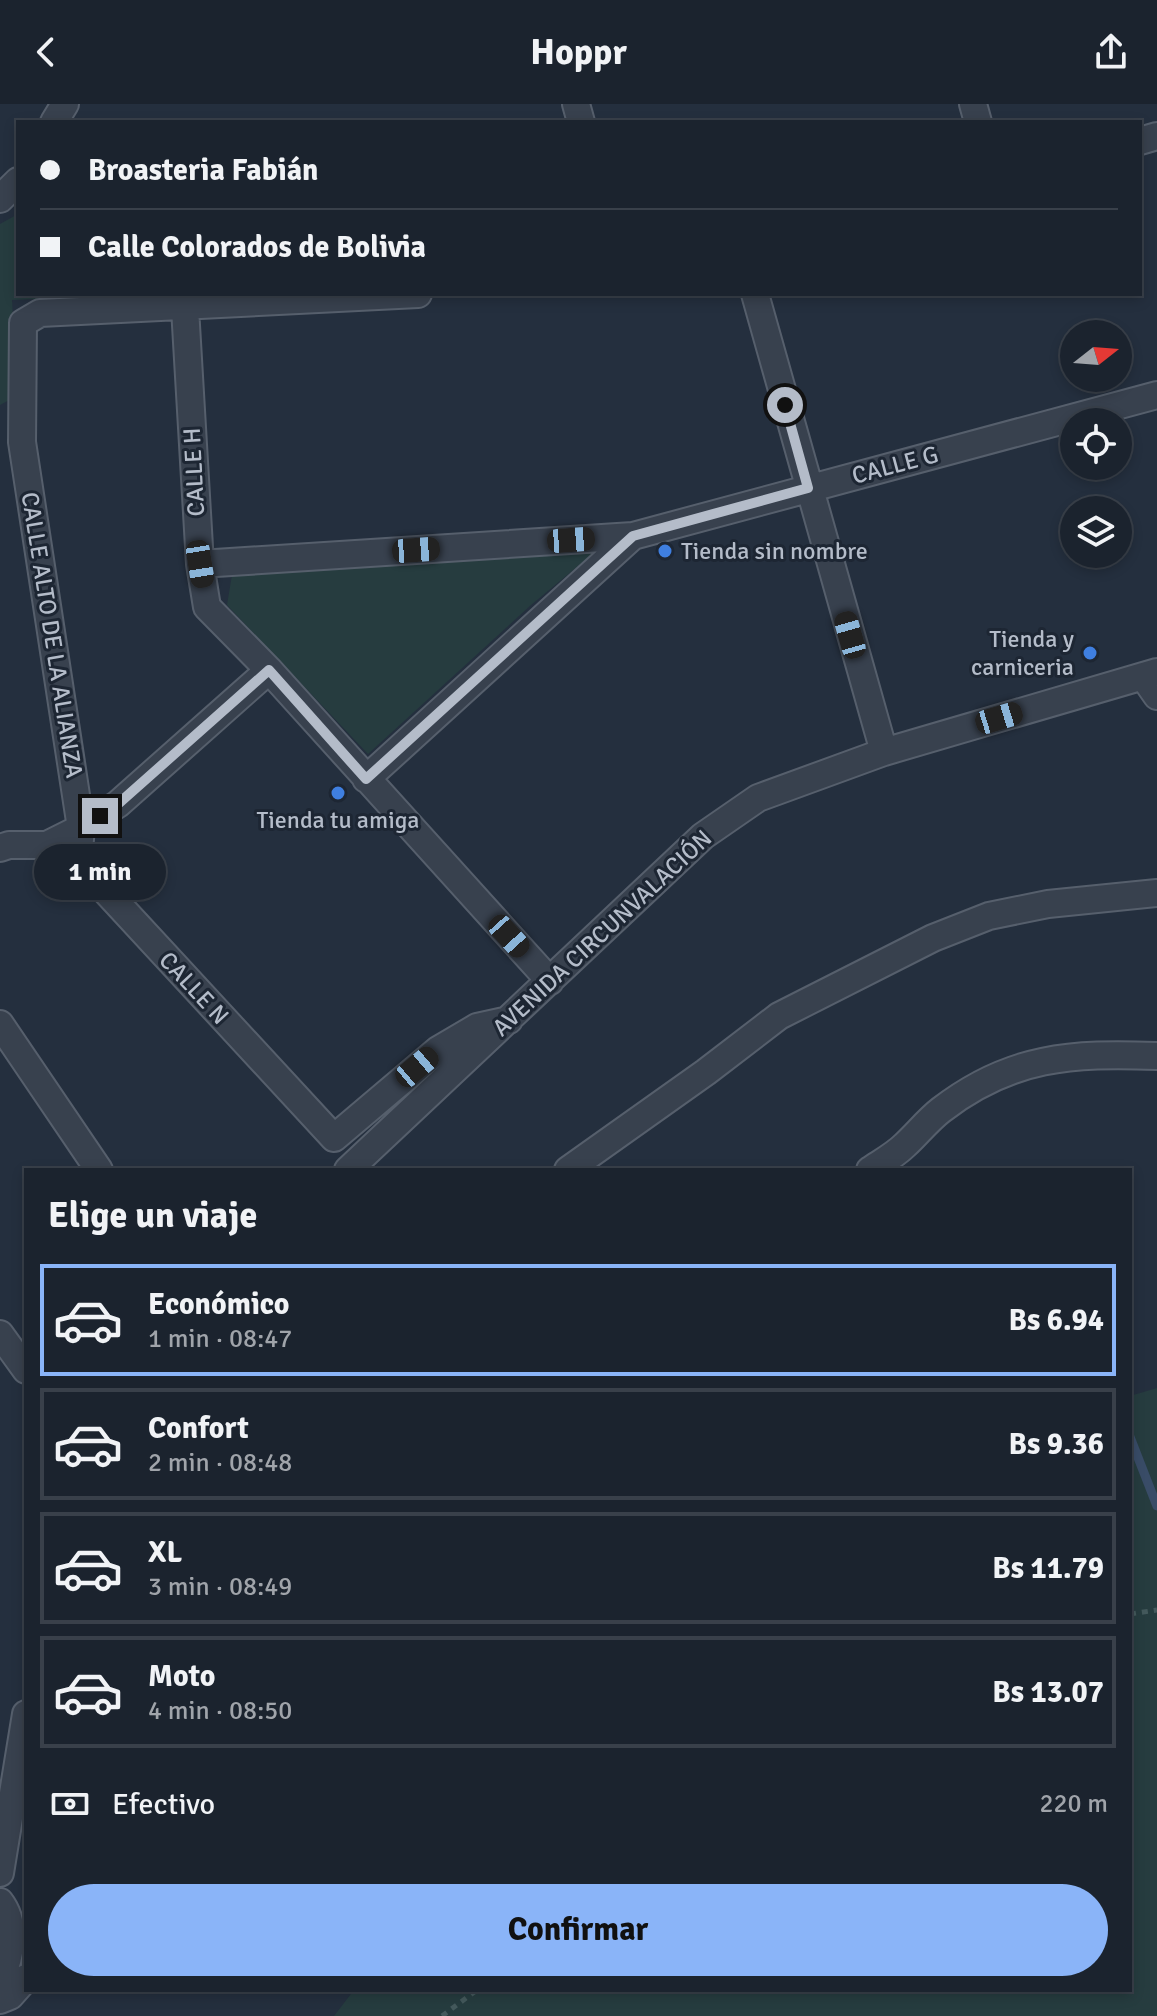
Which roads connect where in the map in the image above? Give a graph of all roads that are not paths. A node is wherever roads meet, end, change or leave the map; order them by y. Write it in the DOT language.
graph roads {
  1 [pos="16,183"];
  2 [pos="0,199"];
  3 [pos="385,296"];
  4 [pos="756,296"];
  5 [pos="185,308"];
  6 [pos="1157,395"];
  7 [pos="11,436"];
  8 [pos="808,488"];
  9 [pos="633,536"];
  10 [pos="200,564"];
  11 [pos="269,670"];
  12 [pos="1152,681"];
  13 [pos="884,752"];
  14 [pos="366,779"];
  15 [pos="81,828"];
  16 [pos="3,841"];
  17 [pos="1157,893"];
  18 [pos="550,981"];
  19 [pos="509,1020"];
  20 [pos="0,1024"];
  21 [pos="1157,1056"];
  22 [pos="98,1168"];
  23 [pos="350,1168"];
  24 [pos="571,1168"];
  25 [pos="873,1168"];
  26 [pos="0,1334"];
  27 [pos="24,1367"];
  28 [pos="24,1726"];
  29 [pos="0,1873"];
  30 [pos="0,1902"];
  31 [pos="0,1980"];
  32 [pos="24,1980"];
  33 [pos="0,2000"];
  1 -- 2 [label="street"];
  3 -- 5 [label="street"];
  4 -- 8 [label="street"];
  5 -- 7 [label="street, CALLE ALTO DE LA ALIANZA"];
  5 -- 10 [label="street, CALLE H"];
  6 -- 8 [label="street, CALLE G"];
  7 -- 15 [label="street, CALLE ALTO DE LA ALIANZA"];
  8 -- 9 [label="street, CALLE G"];
  8 -- 13 [label="street"];
  9 -- 10 [label="street, CALLE G"];
  9 -- 14 [label="street, CALLE G"];
  10 -- 11 [label="street, CALLE H"];
  11 -- 14 [label="street, CALLE H"];
  11 -- 15 [label="street"];
  12 -- 13 [label="street, AVENIDA CIRCUNVALACIÓN"];
  13 -- 18 [label="street, AVENIDA CIRCUNVALACIÓN"];
  14 -- 18 [label="street, CALLE H"];
  15 -- 16 [label="street"];
  15 -- 19 [label="street, CALLE N"];
  17 -- 24 [label="street"];
  18 -- 19 [label="street, AVENIDA CIRCUNVALACIÓN"];
  19 -- 23 [label="street, AVENIDA CIRCUNVALACIÓN"];
  20 -- 22 [label="street"];
  21 -- 25 [label="street"];
  26 -- 27 [label="street"];
  28 -- 29 [label="street"];
  30 -- 31 [label="street"];
  32 -- 33 [label="street"];
}
